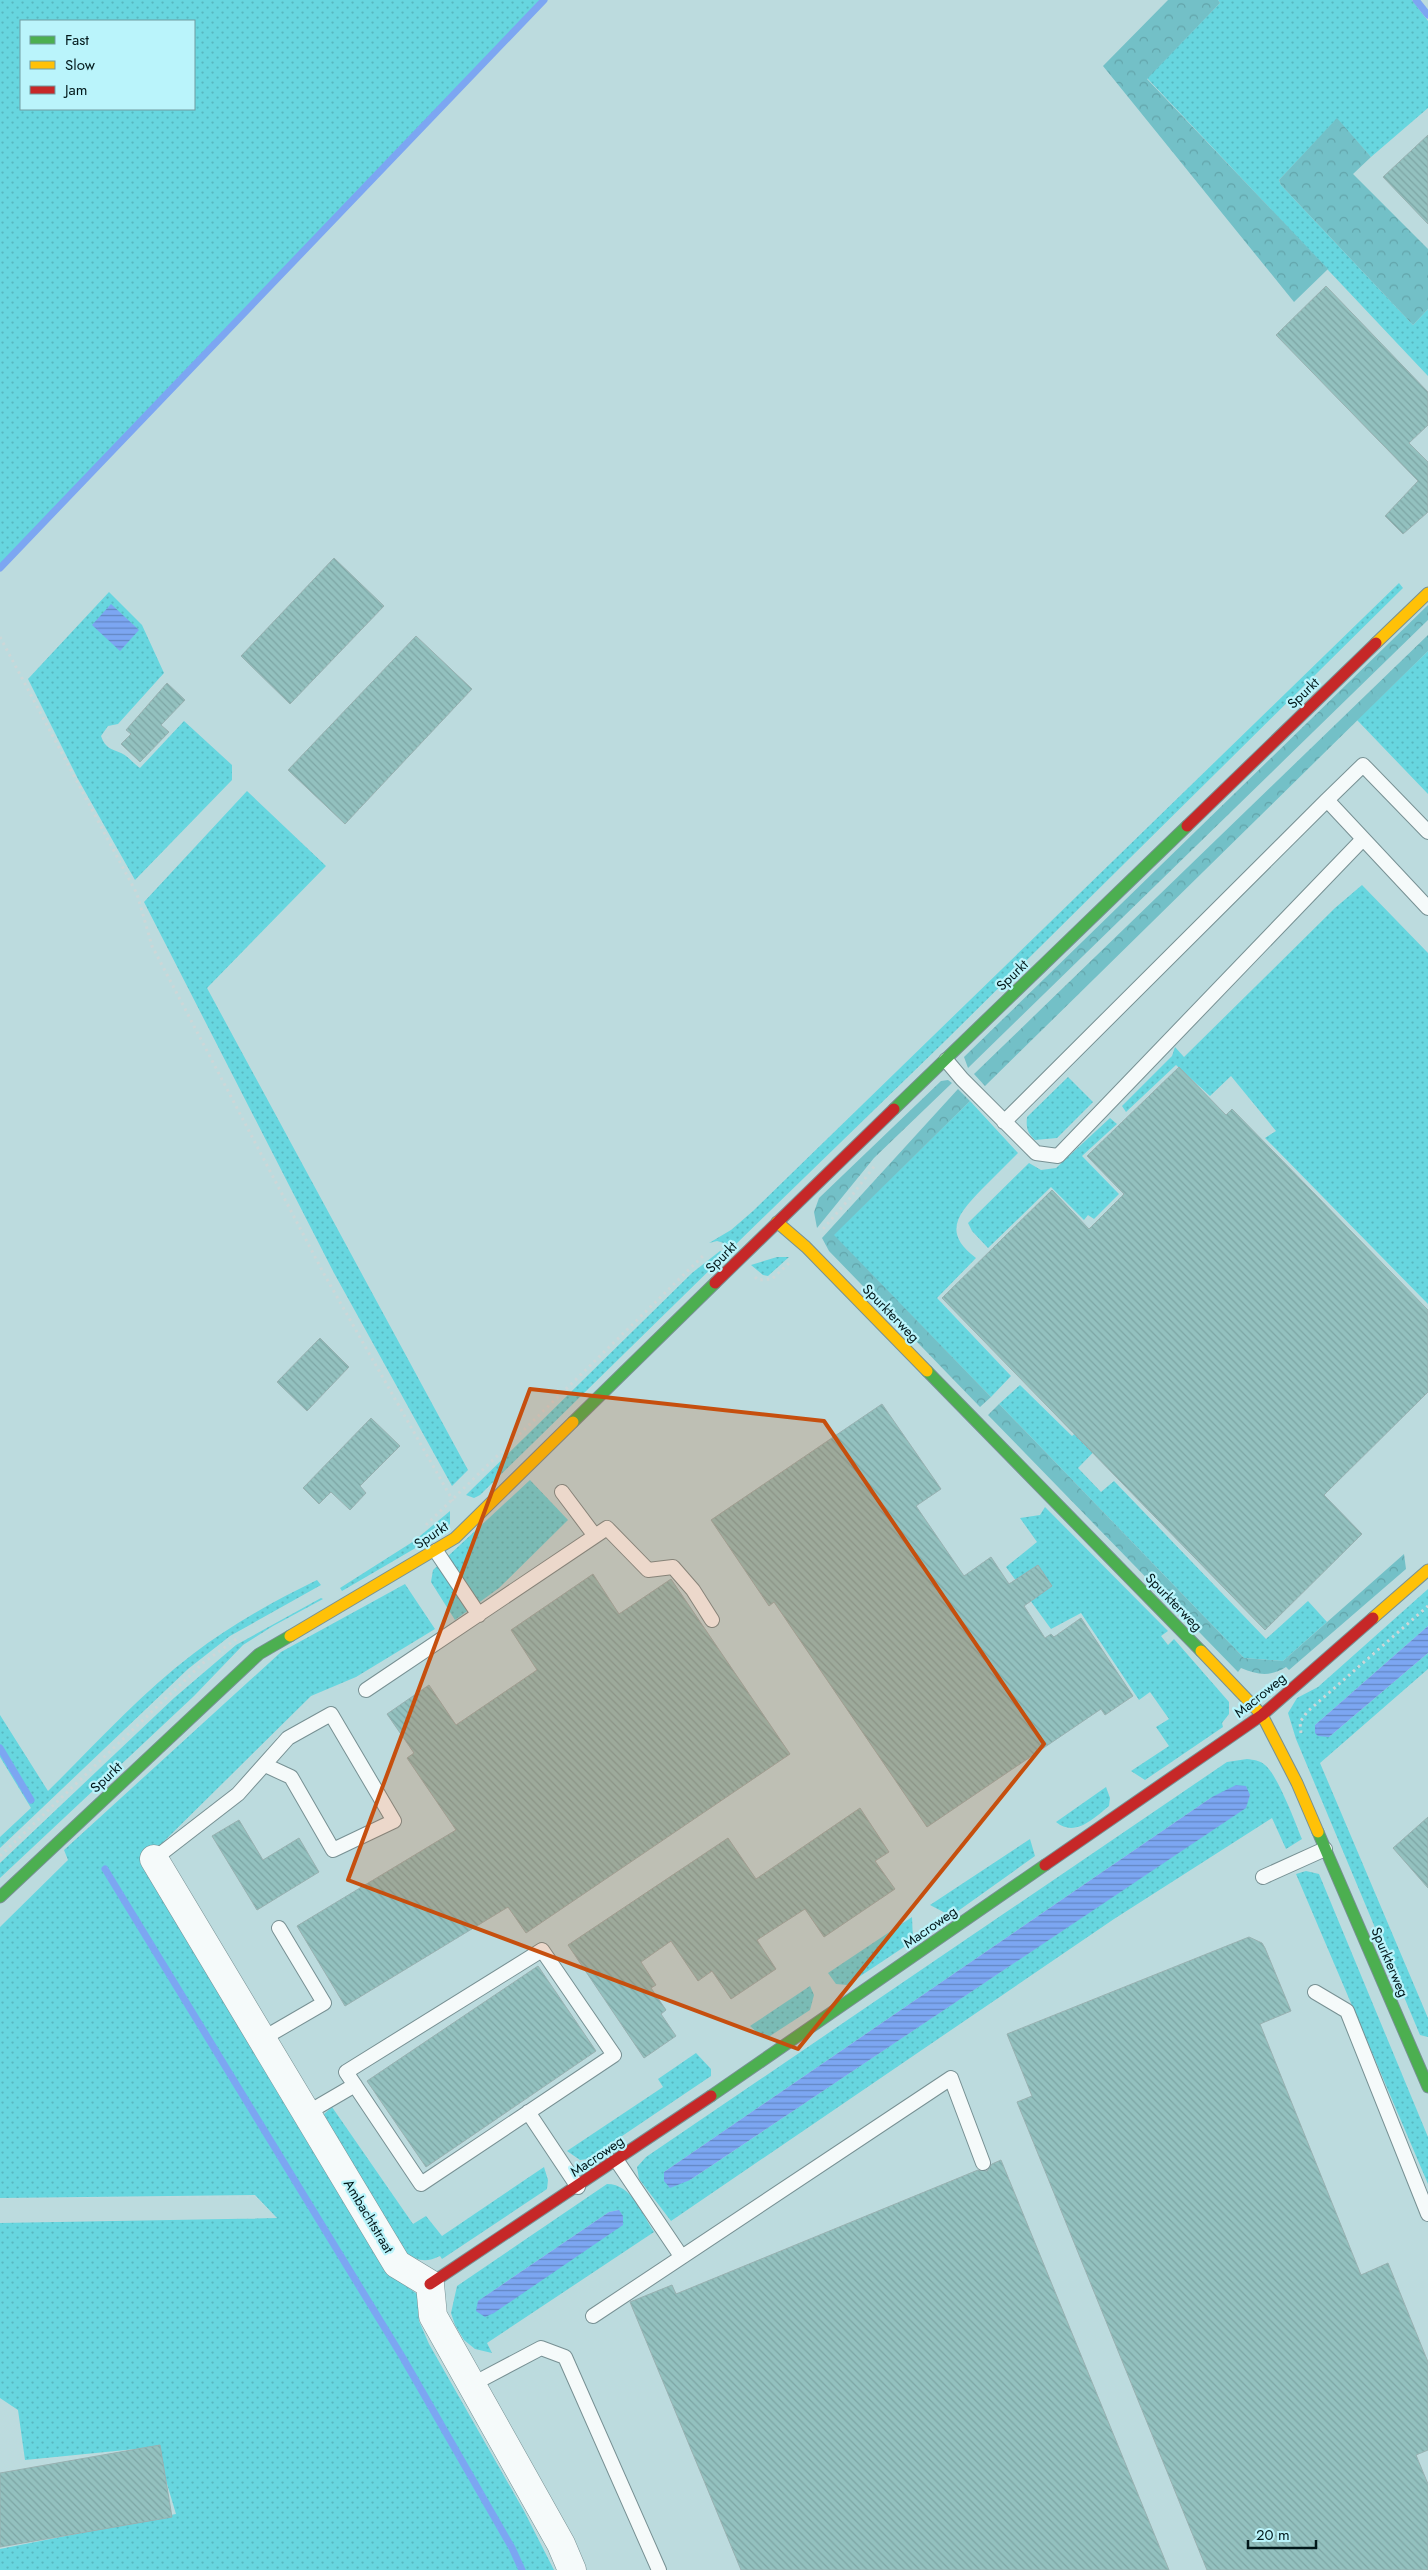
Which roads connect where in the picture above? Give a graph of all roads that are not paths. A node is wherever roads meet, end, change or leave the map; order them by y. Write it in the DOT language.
graph roads {
  1 [pos="1428,593"];
  2 [pos="1327,800"];
  3 [pos="1428,832"];
  4 [pos="1363,838"];
  5 [pos="1428,908"];
  6 [pos="946,1060"];
  7 [pos="1004,1122"];
  8 [pos="777,1222"];
  9 [pos="562,1492"];
  10 [pos="595,1536"];
  11 [pos="436,1551"];
  12 [pos="1428,1570"];
  13 [pos="478,1615"];
  14 [pos="712,1620"];
  15 [pos="366,1690"];
  16 [pos="1262,1715"];
  17 [pos="265,1765"];
  18 [pos="1325,1849"];
  19 [pos="154,1859"];
  20 [pos="1263,1877"];
  21 [pos="0,1897"];
  22 [pos="280,1928"];
  23 [pos="1315,1992"];
  24 [pos="262,2039"];
  25 [pos="355,2085"];
  26 [pos="1428,2087"];
  27 [pos="528,2112"];
  28 [pos="307,2113"];
  29 [pos="617,2161"];
  30 [pos="983,2163"];
  31 [pos="578,2187"];
  32 [pos="1428,2214"];
  33 [pos="681,2256"];
  34 [pos="430,2284"];
  35 [pos="594,2316"];
  36 [pos="471,2385"];
  37 [pos="572,2570"];
  38 [pos="659,2570"];
  1 -- 6 [label="street, Spurkt"];
  2 -- 3 [label="lane"];
  2 -- 4 [label="lane"];
  2 -- 7 [label="lane"];
  4 -- 5 [label="lane"];
  4 -- 7 [label="lane"];
  6 -- 7 [label="lane"];
  6 -- 8 [label="street, Spurkt"];
  8 -- 11 [label="street, Spurkt"];
  8 -- 16 [label="street, Spurkterweg"];
  9 -- 10 [label="lane"];
  10 -- 13 [label="lane"];
  10 -- 14 [label="lane"];
  11 -- 13 [label="lane"];
  11 -- 21 [label="street, Spurkt"];
  12 -- 16 [label="street, Macroweg"];
  13 -- 15 [label="lane"];
  16 -- 18 [label="street, Spurkterweg"];
  16 -- 29 [label="street, Macroweg"];
  17 -- 17 [label="lane"];
  17 -- 19 [label="lane"];
  18 -- 20 [label="lane"];
  18 -- 26 [label="street, Spurkterweg"];
  19 -- 24 [label="street, Ambachtstraat"];
  22 -- 24 [label="lane"];
  23 -- 32 [label="lane"];
  24 -- 28 [label="street, Ambachtstraat"];
  25 -- 27 [label="lane"];
  25 -- 27 [label="lane"];
  25 -- 28 [label="lane"];
  27 -- 31 [label="lane"];
  28 -- 34 [label="street, Ambachtstraat"];
  29 -- 31 [label="street, Macroweg"];
  29 -- 33 [label="lane"];
  30 -- 33 [label="lane"];
  31 -- 34 [label="street, Macroweg"];
  33 -- 35 [label="lane"];
  34 -- 36 [label="street"];
  36 -- 37 [label="street"];
  36 -- 38 [label="lane"];
}
